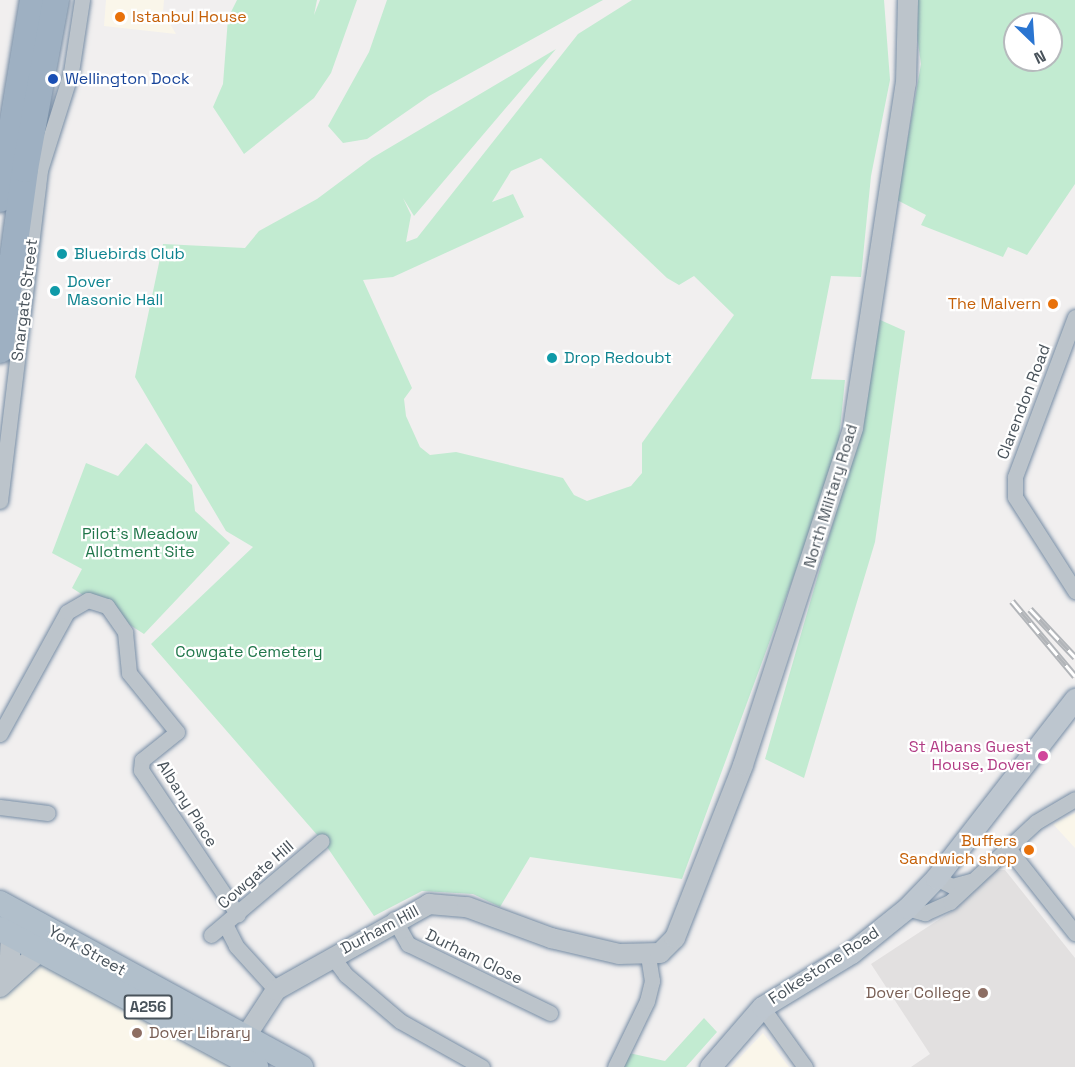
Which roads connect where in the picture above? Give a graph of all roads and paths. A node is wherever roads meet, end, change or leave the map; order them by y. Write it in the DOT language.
graph roads {
  1 [pos="33,0"];
  2 [pos="56,0"];
  3 [pos="82,0"];
  4 [pos="908,0"];
  5 [pos="32,169"];
  6 [pos="0,199"];
  7 [pos="1075,317"];
  8 [pos="0,350"];
  9 [pos="0,501"];
  10 [pos="1075,591"];
  11 [pos="1073,701"];
  12 [pos="0,734"];
  13 [pos="1075,799"];
  14 [pos="0,807"];
  15 [pos="48,813"];
  16 [pos="322,841"];
  17 [pos="1007,847"];
  18 [pos="936,878"];
  19 [pos="971,881"];
  20 [pos="0,903"];
  21 [pos="907,908"];
  22 [pos="238,915"];
  23 [pos="394,919"];
  24 [pos="226,926"];
  25 [pos="5,932"];
  26 [pos="1075,933"];
  27 [pos="58,935"];
  28 [pos="212,935"];
  29 [pos="39,951"];
  30 [pos="332,956"];
  31 [pos="648,956"];
  32 [pos="4,982"];
  33 [pos="276,990"];
  34 [pos="762,1006"];
  35 [pos="550,1013"];
  36 [pos="246,1036"];
  37 [pos="256,1067"];
  38 [pos="301,1067"];
  39 [pos="482,1067"];
  40 [pos="615,1067"];
  41 [pos="710,1067"];
  42 [pos="805,1067"];
  1 -- 6 [label="highway"];
  2 -- 5 [label="highway, Snargate Street"];
  3 -- 5 [label="street, Snargate Street"];
  4 -- 31 [label="street, North Military Road"];
  5 -- 8 [label="highway, Snargate Street"];
  5 -- 9 [label="street, Snargate Street"];
  7 -- 10 [label="street, Clarendon Road"];
  11 -- 18 [label="main road, Folkestone Road"];
  12 -- 22 [label="street, Albany Place"];
  13 -- 17 [label="street"];
  14 -- 15 [label="street"];
  16 -- 22 [label="street, Cowgate Hill"];
  17 -- 19 [label="street"];
  17 -- 26 [label="street"];
  18 -- 19 [label="street"];
  18 -- 21 [label="main road, Folkestone Road"];
  19 -- 21 [label="street"];
  20 -- 27 [label="main road, York Street / A256"];
  21 -- 34 [label="main road, Folkestone Road"];
  22 -- 24 [label="street, Cowgate Hill"];
  23 -- 30 [label="street, Durham Hill"];
  23 -- 31 [label="street, Durham Hill"];
  23 -- 35 [label="street, Durham Close"];
  24 -- 28 [label="street, Cowgate Hill"];
  24 -- 33 [label="street"];
  25 -- 29 [label="main road, York Street / A256"];
  25 -- 32 [label="street"];
  27 -- 29 [label="street"];
  27 -- 36 [label="main road, York Street / A256"];
  29 -- 32 [label="street"];
  29 -- 37 [label="main road, York Street / A256"];
  30 -- 33 [label="street, Durham Hill"];
  30 -- 39 [label="street"];
  31 -- 40 [label="street"];
  33 -- 36 [label="street, Durham Hill"];
  34 -- 41 [label="main road, Folkestone Road"];
  34 -- 42 [label="street"];
  36 -- 38 [label="main road, York Street / A256"];
}
